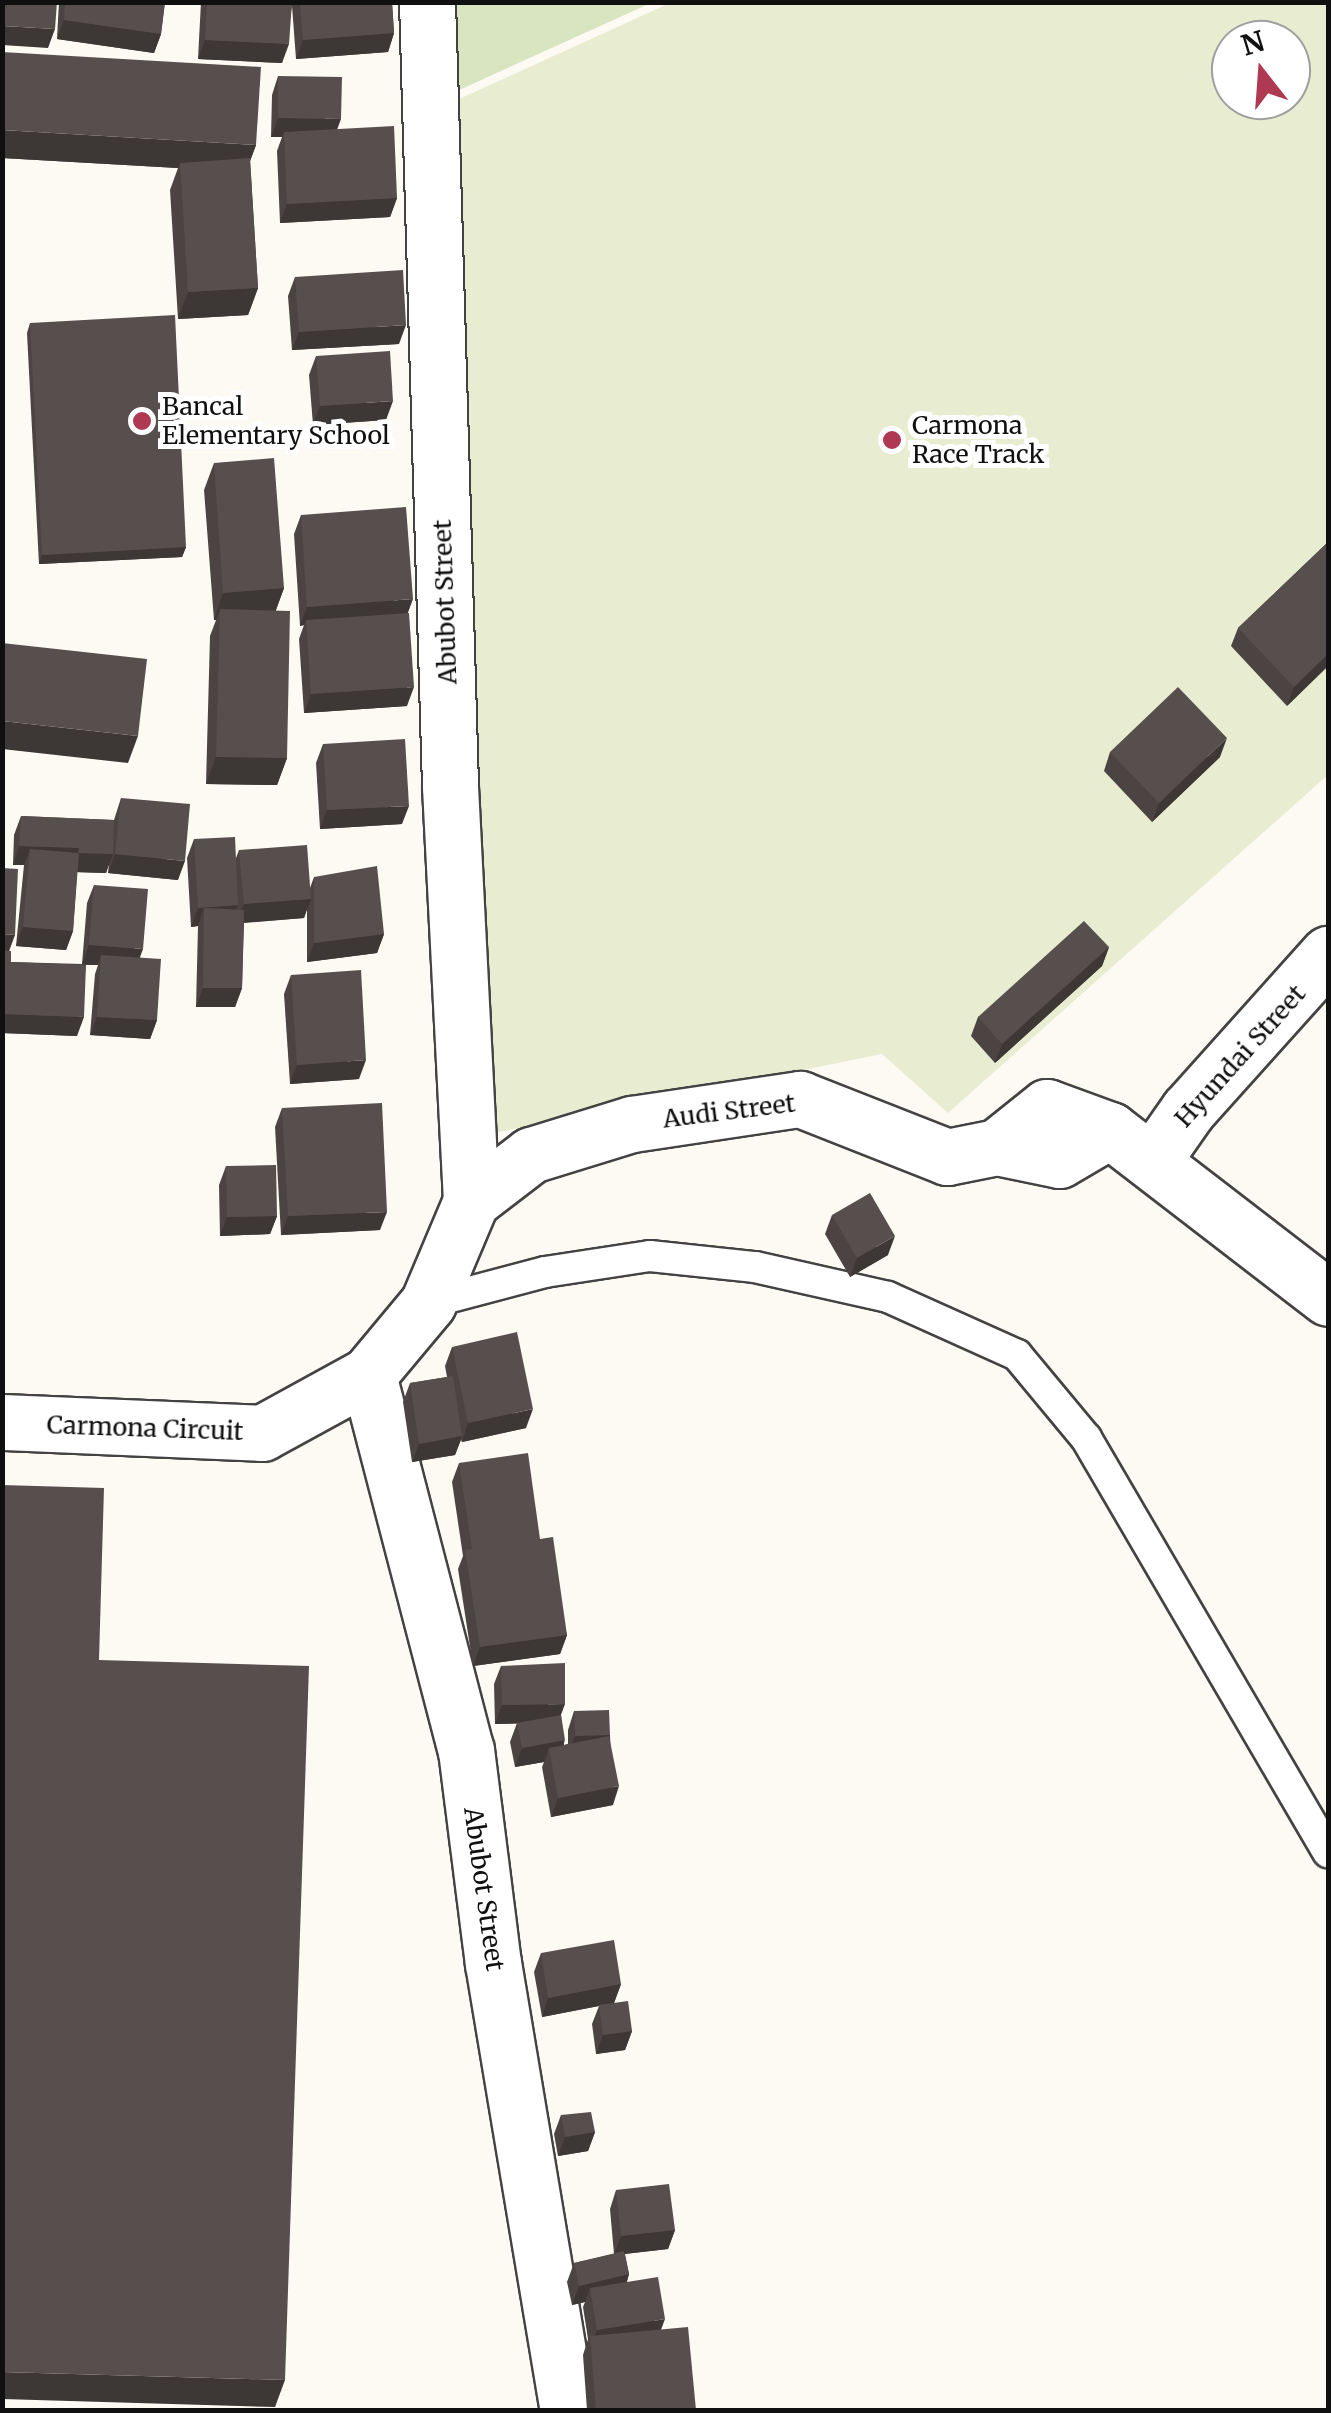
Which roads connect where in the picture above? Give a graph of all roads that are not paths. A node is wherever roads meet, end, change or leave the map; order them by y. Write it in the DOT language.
graph roads {
  1 [pos="427,2"];
  2 [pos="1328,954"];
  3 [pos="1132,1145"];
  4 [pos="471,1201"];
  5 [pos="1328,1298"];
  6 [pos="428,1302"];
  7 [pos="368,1375"];
  8 [pos="2,1422"];
  9 [pos="1328,1852"];
  10 [pos="568,2410"];
  1 -- 4 [label="street, Abubot Street"];
  2 -- 3 [label="street, Hyundai Street"];
  3 -- 4 [label="street, Audi Street"];
  3 -- 5 [label="street, Audi Street"];
  4 -- 6 [label="street, Carmona Circuit"];
  6 -- 7 [label="street, Carmona Circuit"];
  6 -- 9 [label="lane"];
  7 -- 8 [label="street, Carmona Circuit"];
  7 -- 10 [label="street, Abubot Street"];
}
